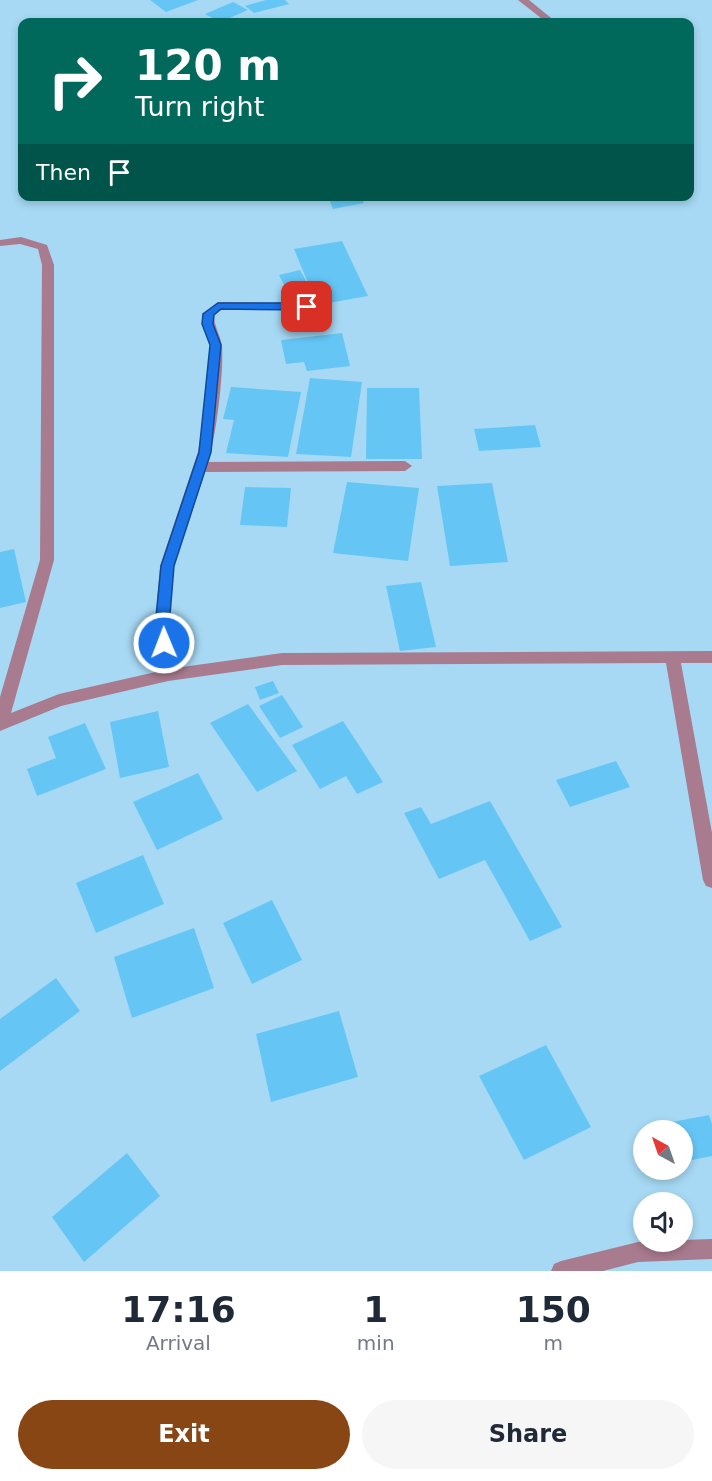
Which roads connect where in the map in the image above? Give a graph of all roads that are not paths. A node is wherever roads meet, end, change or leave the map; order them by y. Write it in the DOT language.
graph roads {
  1 [pos="523,0"];
  2 [pos="546,18"];
  3 [pos="0,243"];
  4 [pos="325,307"];
  5 [pos="405,466"];
  6 [pos="200,467"];
  7 [pos="672,657"];
  8 [pos="712,657"];
  9 [pos="168,675"];
  10 [pos="0,724"];
  11 [pos="712,880"];
  12 [pos="712,1249"];
  13 [pos="561,1271"];
  1 -- 2 [label="street"];
  3 -- 10 [label="street"];
  4 -- 6 [label="street"];
  5 -- 6 [label="street"];
  6 -- 9 [label="street"];
  7 -- 8 [label="street"];
  7 -- 9 [label="street"];
  7 -- 11 [label="street"];
  9 -- 10 [label="street"];
  12 -- 13 [label="street"];
}
